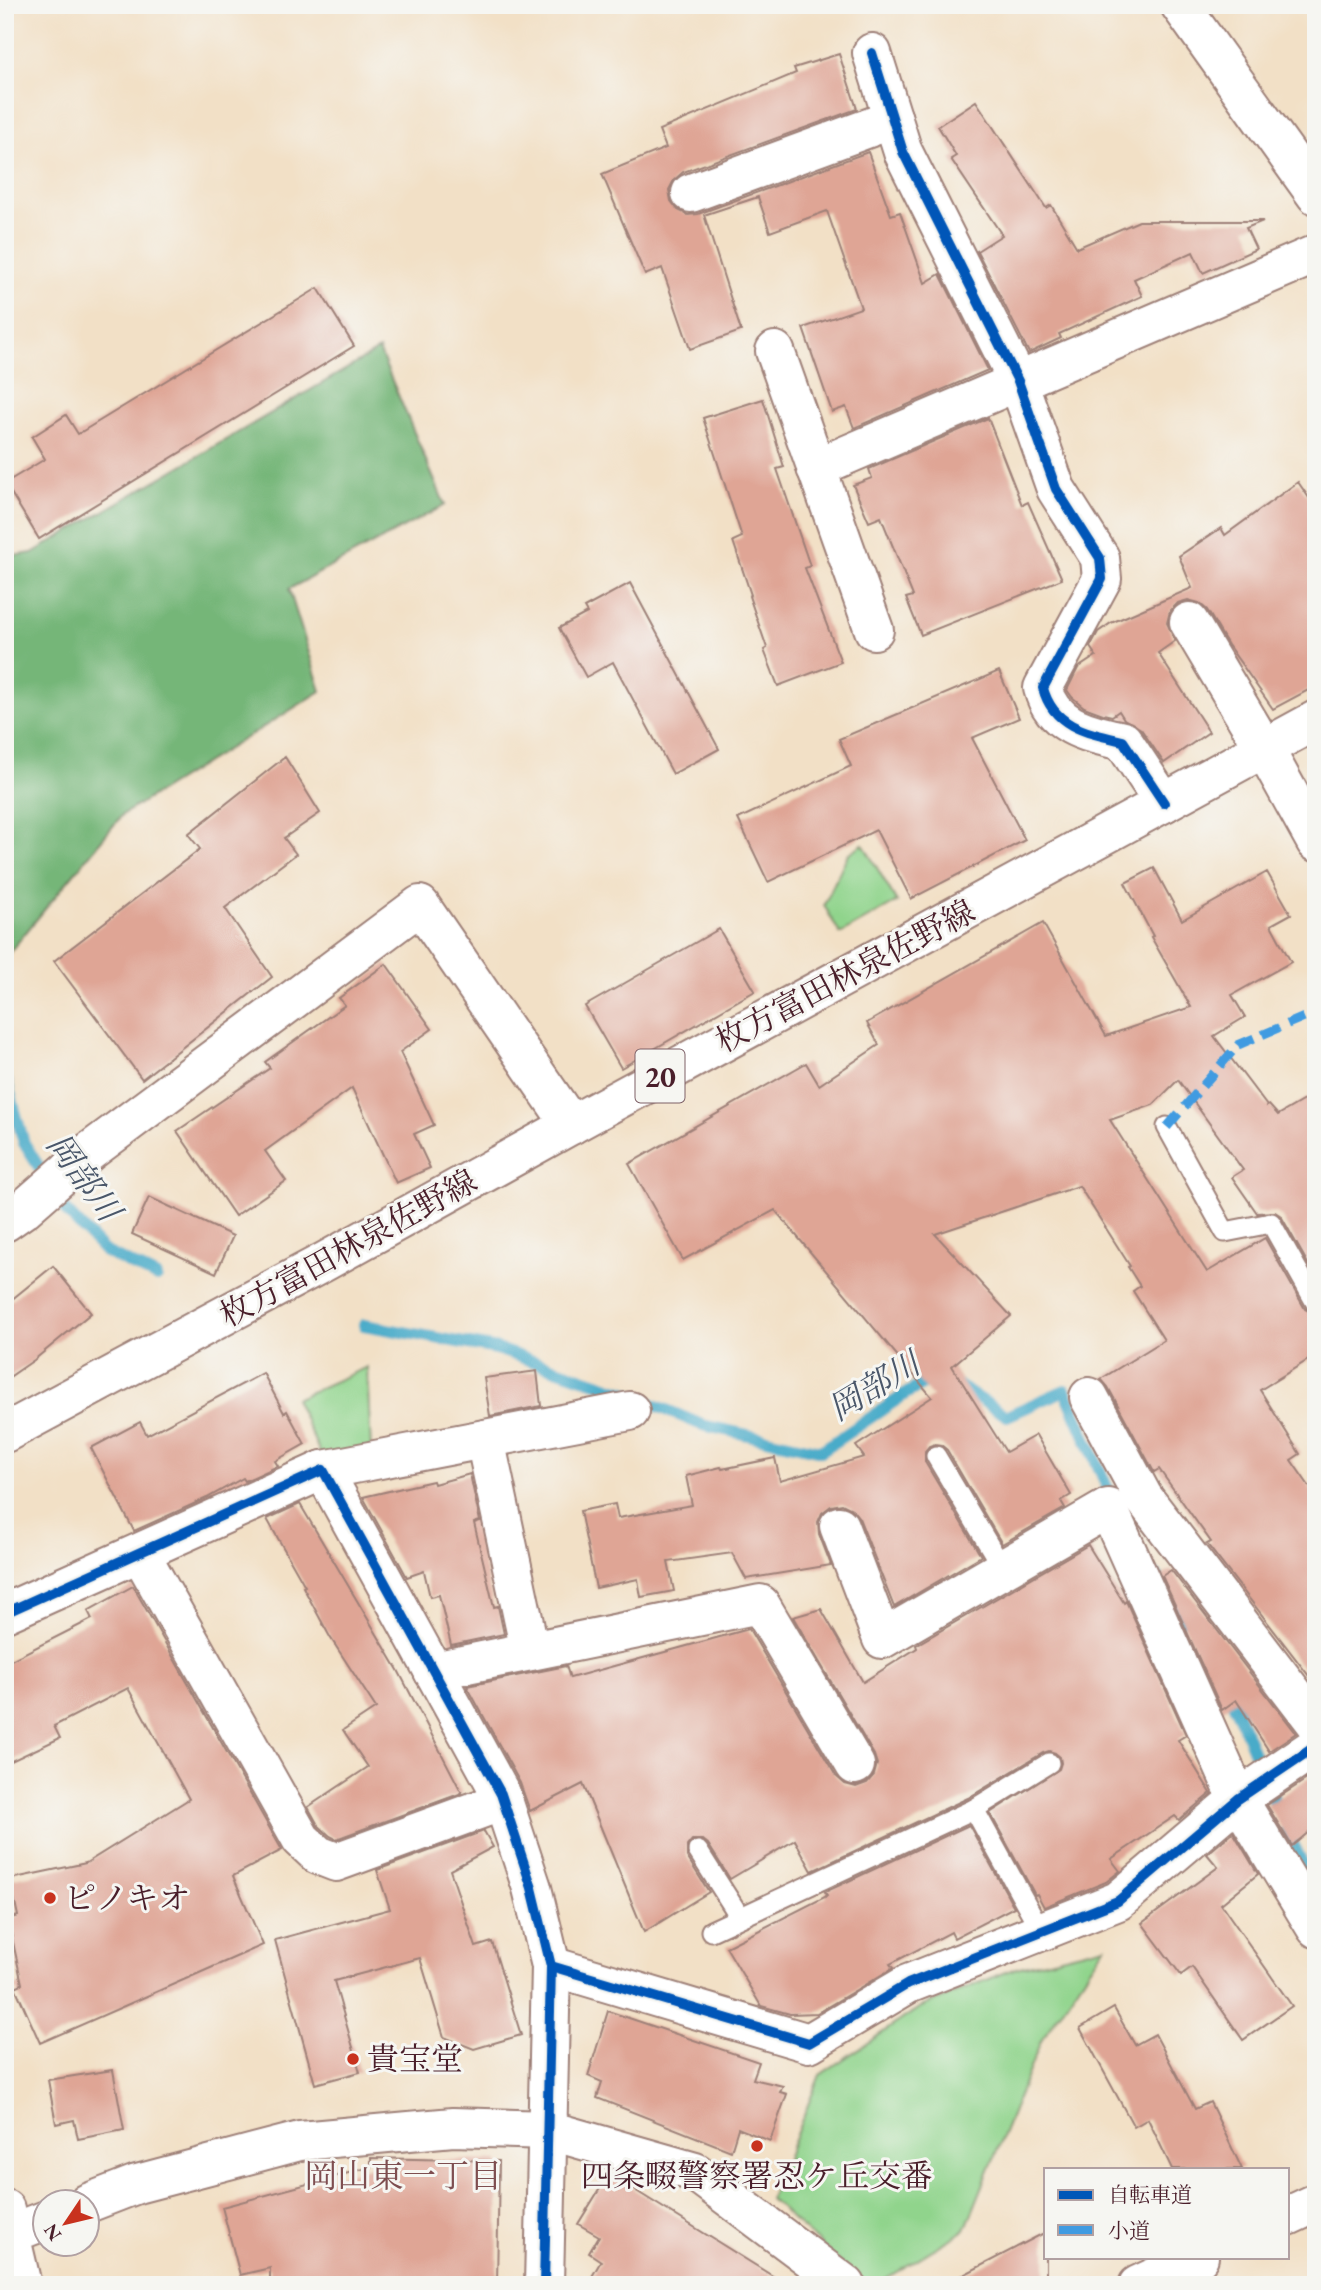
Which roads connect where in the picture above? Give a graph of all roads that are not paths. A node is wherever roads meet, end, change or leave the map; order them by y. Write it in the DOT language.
graph roads {
  1 [pos="1180,5"];
  2 [pos="872,53"];
  3 [pos="893,119"];
  4 [pos="691,192"];
  5 [pos="1316,195"];
  6 [pos="1316,254"];
  7 [pos="775,351"];
  8 [pos="1018,381"];
  9 [pos="816,468"];
  10 [pos="1189,622"];
  11 [pos="874,630"];
  12 [pos="1316,720"];
  13 [pos="1264,748"];
  14 [pos="1164,803"];
  15 [pos="1316,842"];
  16 [pos="571,1125"];
  17 [pos="1167,1127"];
  18 [pos="5,1222"];
  19 [pos="1316,1303"];
  20 [pos="1089,1398"];
  21 [pos="630,1411"];
  22 [pos="5,1433"];
  23 [pos="485,1439"];
  24 [pos="936,1456"];
  25 [pos="323,1470"];
  26 [pos="839,1526"];
  27 [pos="140,1553"];
  28 [pos="1003,1569"];
  29 [pos="5,1613"];
  30 [pos="530,1651"];
  31 [pos="433,1671"];
  32 [pos="1316,1723"];
  33 [pos="1316,1746"];
  34 [pos="1049,1763"];
  35 [pos="855,1765"];
  36 [pos="1256,1788"];
  37 [pos="503,1801"];
  38 [pos="974,1809"];
  39 [pos="698,1851"];
  40 [pos="740,1917"];
  41 [pos="1316,1928"];
  42 [pos="711,1931"];
  43 [pos="1041,1931"];
  44 [pos="551,1966"];
  45 [pos="548,2130"];
  46 [pos="102,2198"];
  47 [pos="1316,2203"];
  48 [pos="1290,2215"];
  49 [pos="32,2222"];
  50 [pos="7,2226"];
  51 [pos="1197,2258"];
  52 [pos="22,2285"];
  53 [pos="544,2285"];
  54 [pos="846,2285"];
  55 [pos="1138,2285"];
  1 -- 5 [label="street"];
  2 -- 3 [label="street"];
  3 -- 4 [label="street"];
  3 -- 8 [label="street"];
  6 -- 8 [label="street"];
  7 -- 9 [label="street"];
  8 -- 9 [label="street"];
  8 -- 14 [label="street"];
  9 -- 11 [label="street"];
  10 -- 13 [label="street"];
  12 -- 13 [label="street, 枚方富田林泉佐野線 / 20"];
  13 -- 14 [label="street, 枚方富田林泉佐野線 / 20"];
  13 -- 15 [label="street"];
  14 -- 16 [label="street, 枚方富田林泉佐野線 / 20"];
  16 -- 18 [label="street"];
  16 -- 22 [label="street, 枚方富田林泉佐野線 / 20"];
  17 -- 19 [label="lane"];
  20 -- 32 [label="street"];
  21 -- 23 [label="street"];
  23 -- 25 [label="street"];
  23 -- 30 [label="street"];
  24 -- 28 [label="lane"];
  25 -- 27 [label="street"];
  25 -- 31 [label="street"];
  26 -- 28 [label="street"];
  27 -- 29 [label="street"];
  27 -- 37 [label="street"];
  28 -- 36 [label="street"];
  30 -- 31 [label="street"];
  30 -- 35 [label="street"];
  31 -- 37 [label="street"];
  33 -- 36 [label="street"];
  34 -- 38 [label="lane"];
  36 -- 41 [label="street"];
  36 -- 43 [label="street"];
  37 -- 44 [label="street"];
  38 -- 40 [label="lane"];
  38 -- 43 [label="lane"];
  39 -- 40 [label="lane"];
  40 -- 42 [label="lane"];
  43 -- 44 [label="street"];
  44 -- 45 [label="street"];
  45 -- 46 [label="street"];
  45 -- 53 [label="street"];
  45 -- 54 [label="street"];
  47 -- 48 [label="street"];
  49 -- 50 [label="street"];
  50 -- 52 [label="street"];
  51 -- 55 [label="street"];
}
